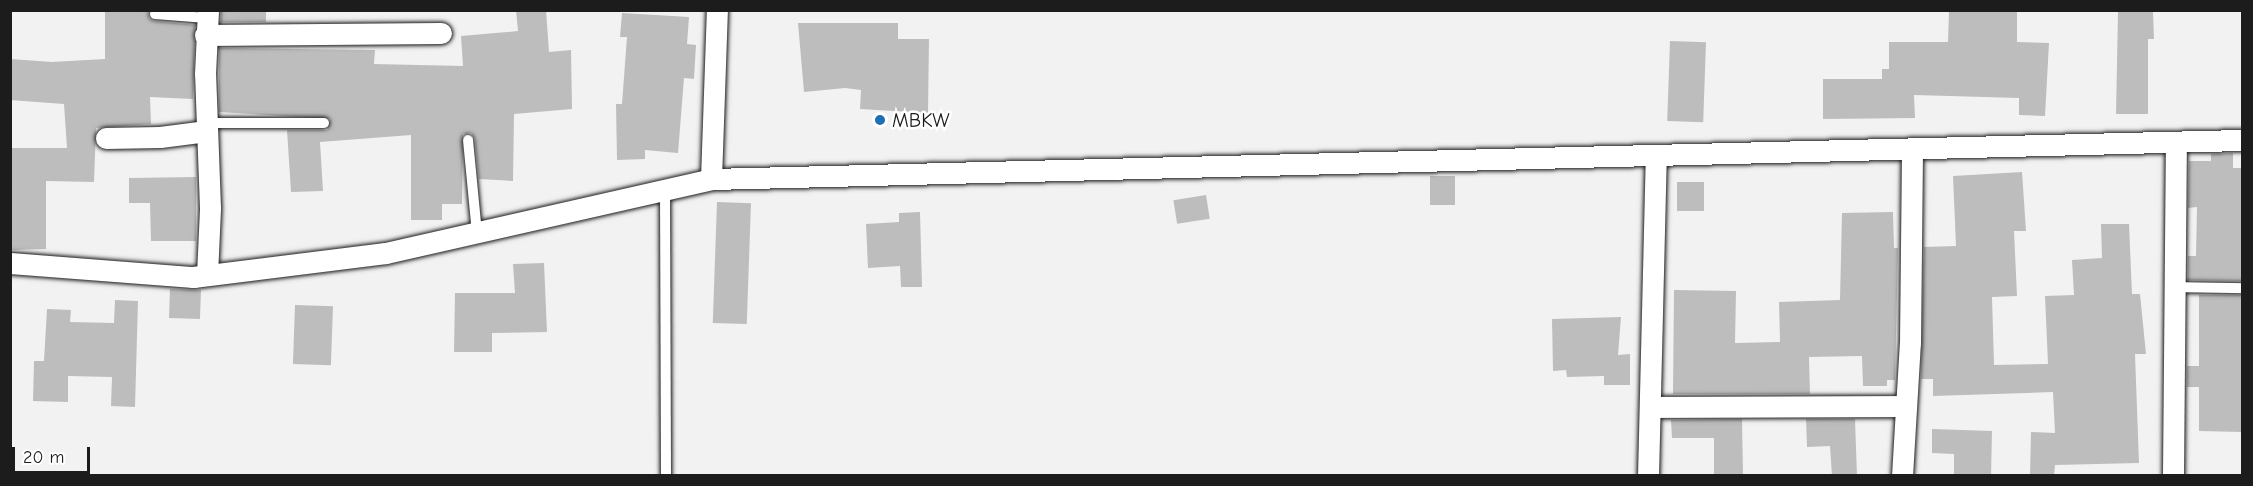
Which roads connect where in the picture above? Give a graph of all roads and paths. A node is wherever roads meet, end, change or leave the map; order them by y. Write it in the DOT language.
graph roads {
  1 [pos="703,10"];
  2 [pos="717,11"];
  3 [pos="155,14"];
  4 [pos="207,21"];
  5 [pos="441,33"];
  6 [pos="324,123"];
  7 [pos="207,127"];
  8 [pos="106,138"];
  9 [pos="468,140"];
  10 [pos="2242,140"];
  11 [pos="2176,144"];
  12 [pos="1912,150"];
  13 [pos="1656,156"];
  14 [pos="711,178"];
  15 [pos="665,189"];
  16 [pos="477,233"];
  17 [pos="10,263"];
  18 [pos="207,275"];
  19 [pos="2175,287"];
  20 [pos="2242,288"];
  21 [pos="1905,406"];
  22 [pos="1650,407"];
  23 [pos="666,476"];
  24 [pos="1648,476"];
  25 [pos="1902,476"];
  26 [pos="2173,476"];
  1 -- 2 [label="lane"];
  2 -- 14 [label="street"];
  3 -- 4 [label="lane"];
  4 -- 5 [label="street"];
  4 -- 7 [label="street"];
  6 -- 7 [label="lane"];
  7 -- 8 [label="street"];
  7 -- 18 [label="street"];
  9 -- 16 [label="lane"];
  10 -- 11 [label="street"];
  11 -- 12 [label="street"];
  11 -- 19 [label="street"];
  12 -- 13 [label="street"];
  12 -- 21 [label="street"];
  13 -- 14 [label="street"];
  13 -- 22 [label="street"];
  14 -- 15 [label="street"];
  15 -- 16 [label="street"];
  15 -- 23 [label="lane"];
  16 -- 18 [label="street"];
  17 -- 18 [label="street"];
  19 -- 20 [label="lane"];
  19 -- 26 [label="street"];
  21 -- 22 [label="street"];
  21 -- 25 [label="street"];
  22 -- 24 [label="street"];
}
